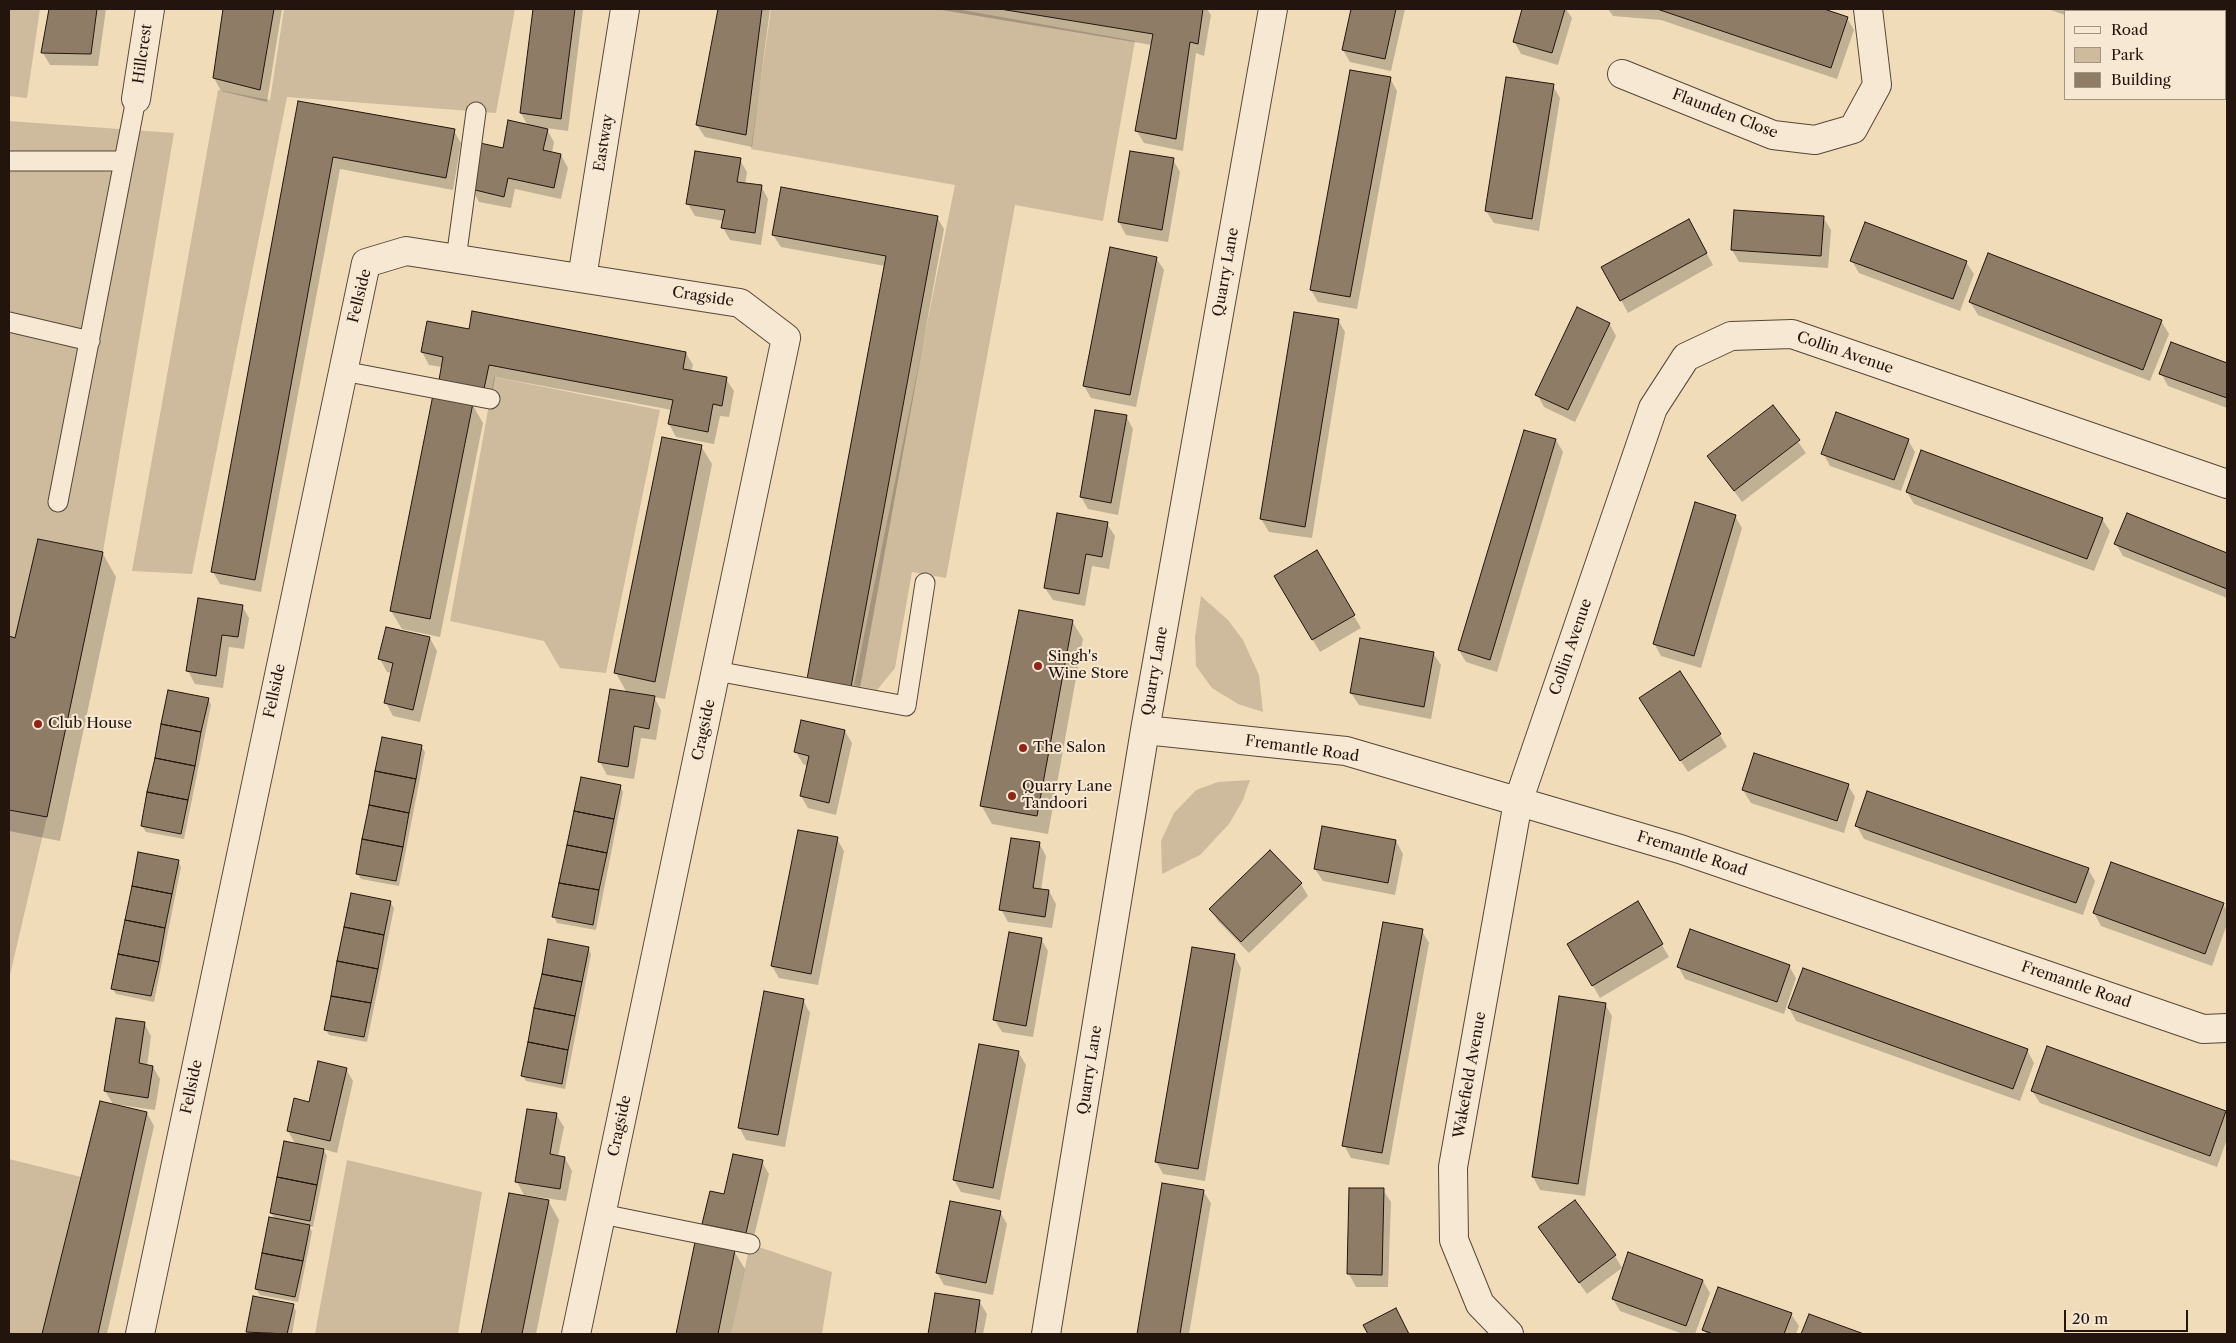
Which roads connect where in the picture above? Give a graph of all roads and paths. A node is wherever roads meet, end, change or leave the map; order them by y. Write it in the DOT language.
graph roads {
  1 [pos="150,9"];
  2 [pos="625,9"];
  3 [pos="1273,9"];
  4 [pos="1868,9"];
  5 [pos="1622,74"];
  6 [pos="136,99"];
  7 [pos="476,112"];
  8 [pos="9,161"];
  9 [pos="124,161"];
  10 [pos="456,259"];
  11 [pos="582,278"];
  12 [pos="9,322"];
  13 [pos="90,341"];
  14 [pos="343,371"];
  15 [pos="490,399"];
  16 [pos="2227,484"];
  17 [pos="58,502"];
  18 [pos="925,583"];
  19 [pos="716,671"];
  20 [pos="1145,730"];
  21 [pos="1518,802"];
  22 [pos="2227,1028"];
  23 [pos="602,1214"];
  24 [pos="750,1244"];
  25 [pos="140,1334"];
  26 [pos="576,1334"];
  27 [pos="1046,1334"];
  28 [pos="1509,1334"];
  1 -- 6 [label="street, Hillcrest"];
  2 -- 11 [label="street, Eastway"];
  3 -- 20 [label="street, Quarry Lane"];
  4 -- 5 [label="street, Flaunden Close"];
  6 -- 9 [label="lane"];
  7 -- 10 [label="lane"];
  8 -- 9 [label="lane"];
  9 -- 13 [label="lane"];
  10 -- 11 [label="street, Fellside"];
  10 -- 14 [label="street, Fellside"];
  11 -- 19 [label="street, Cragside"];
  12 -- 13 [label="lane"];
  13 -- 17 [label="lane"];
  14 -- 15 [label="lane"];
  14 -- 25 [label="street, Fellside"];
  16 -- 21 [label="street, Collin Avenue"];
  18 -- 19 [label="lane"];
  19 -- 23 [label="street, Cragside"];
  20 -- 21 [label="street, Fremantle Road"];
  20 -- 27 [label="street, Quarry Lane"];
  21 -- 22 [label="street, Fremantle Road"];
  21 -- 28 [label="street, Wakefield Avenue"];
  23 -- 24 [label="lane"];
  23 -- 26 [label="street, Cragside"];
}
